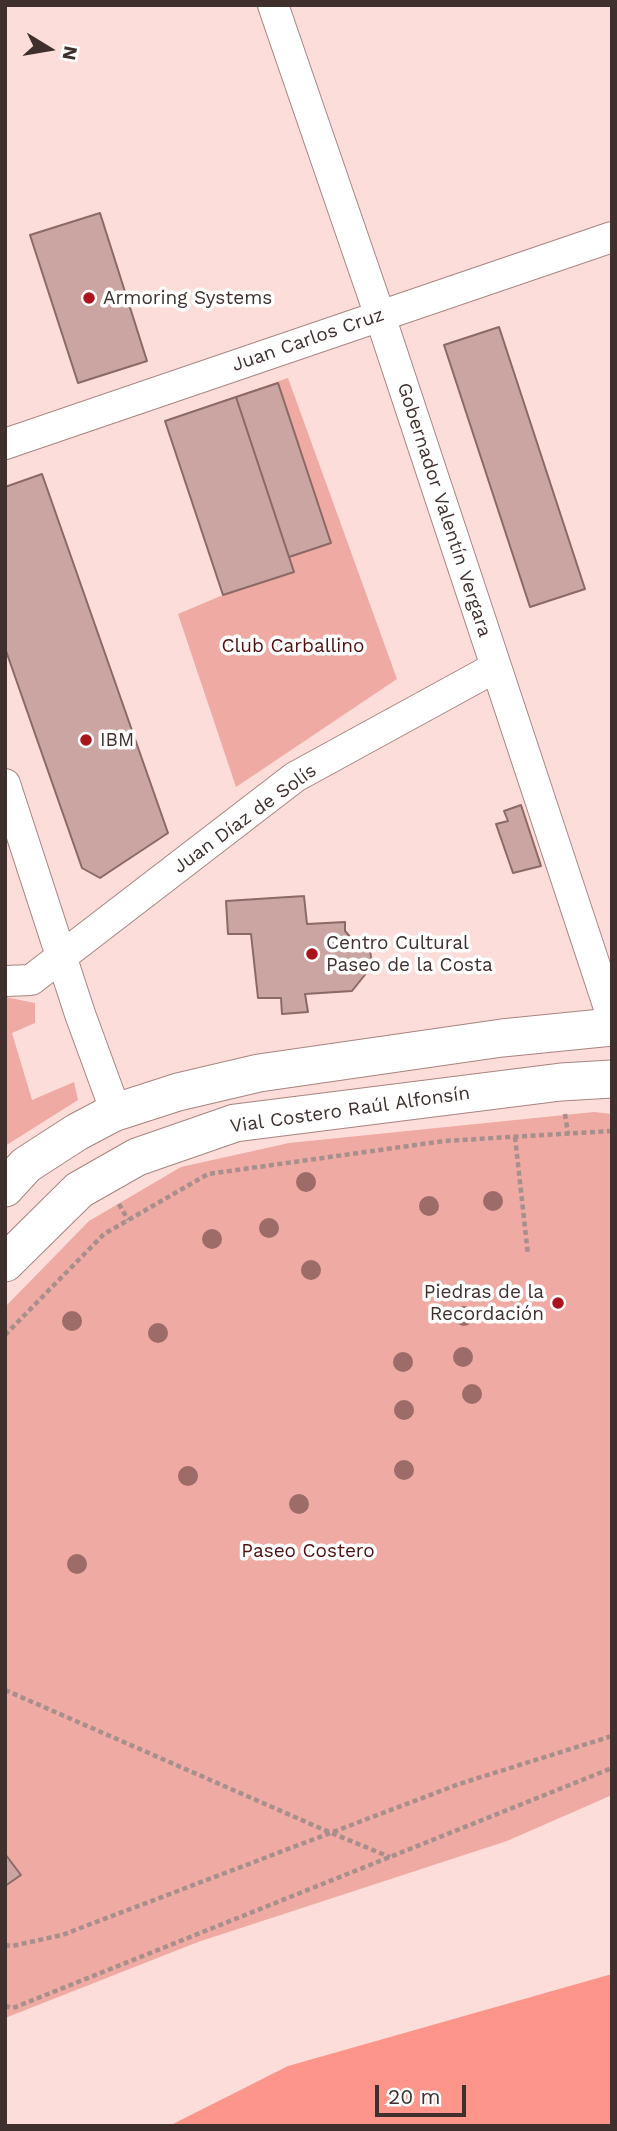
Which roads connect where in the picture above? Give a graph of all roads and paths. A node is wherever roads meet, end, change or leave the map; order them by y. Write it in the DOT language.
graph roads {
  1 [pos="273,5"];
  2 [pos="612,237"];
  3 [pos="380,316"];
  4 [pos="5,444"];
  5 [pos="496,667"];
  6 [pos="5,784"];
  7 [pos="61,957"];
  8 [pos="5,981"];
  9 [pos="612,1017"];
  10 [pos="612,1027"];
  11 [pos="612,1079"];
  12 [pos="113,1113"];
  13 [pos="612,1131"];
  14 [pos="514,1137"];
  15 [pos="5,1188"];
  16 [pos="528,1255"];
  17 [pos="5,1264"];
  18 [pos="5,1335"];
  19 [pos="5,1690"];
  20 [pos="612,1736"];
  21 [pos="612,1768"];
  22 [pos="329,1832"];
  23 [pos="390,1857"];
  24 [pos="5,1945"];
  25 [pos="5,2006"];
  1 -- 3 [label="street, Gobernador Valentín Vergara"];
  2 -- 3 [label="street, Juan Carlos Cruz"];
  3 -- 4 [label="street, Juan Carlos Cruz"];
  3 -- 5 [label="street, Gobernador Valentín Vergara"];
  5 -- 7 [label="street, Juan Díaz de Solís"];
  5 -- 9 [label="street, Gobernador Valentín Vergara"];
  6 -- 7 [label="street"];
  7 -- 8 [label="street, Juan Díaz de Solís"];
  7 -- 12 [label="street"];
  10 -- 12 [label="street"];
  11 -- 17 [label="street, Vial Costero Raúl Alfonsín"];
  12 -- 15 [label="street"];
  13 -- 14 [label="path"];
  14 -- 16 [label="path"];
  14 -- 18 [label="path"];
  19 -- 22 [label="path"];
  20 -- 22 [label="path"];
  21 -- 23 [label="path"];
  22 -- 23 [label="path"];
  22 -- 24 [label="path"];
  23 -- 25 [label="path"];
}
